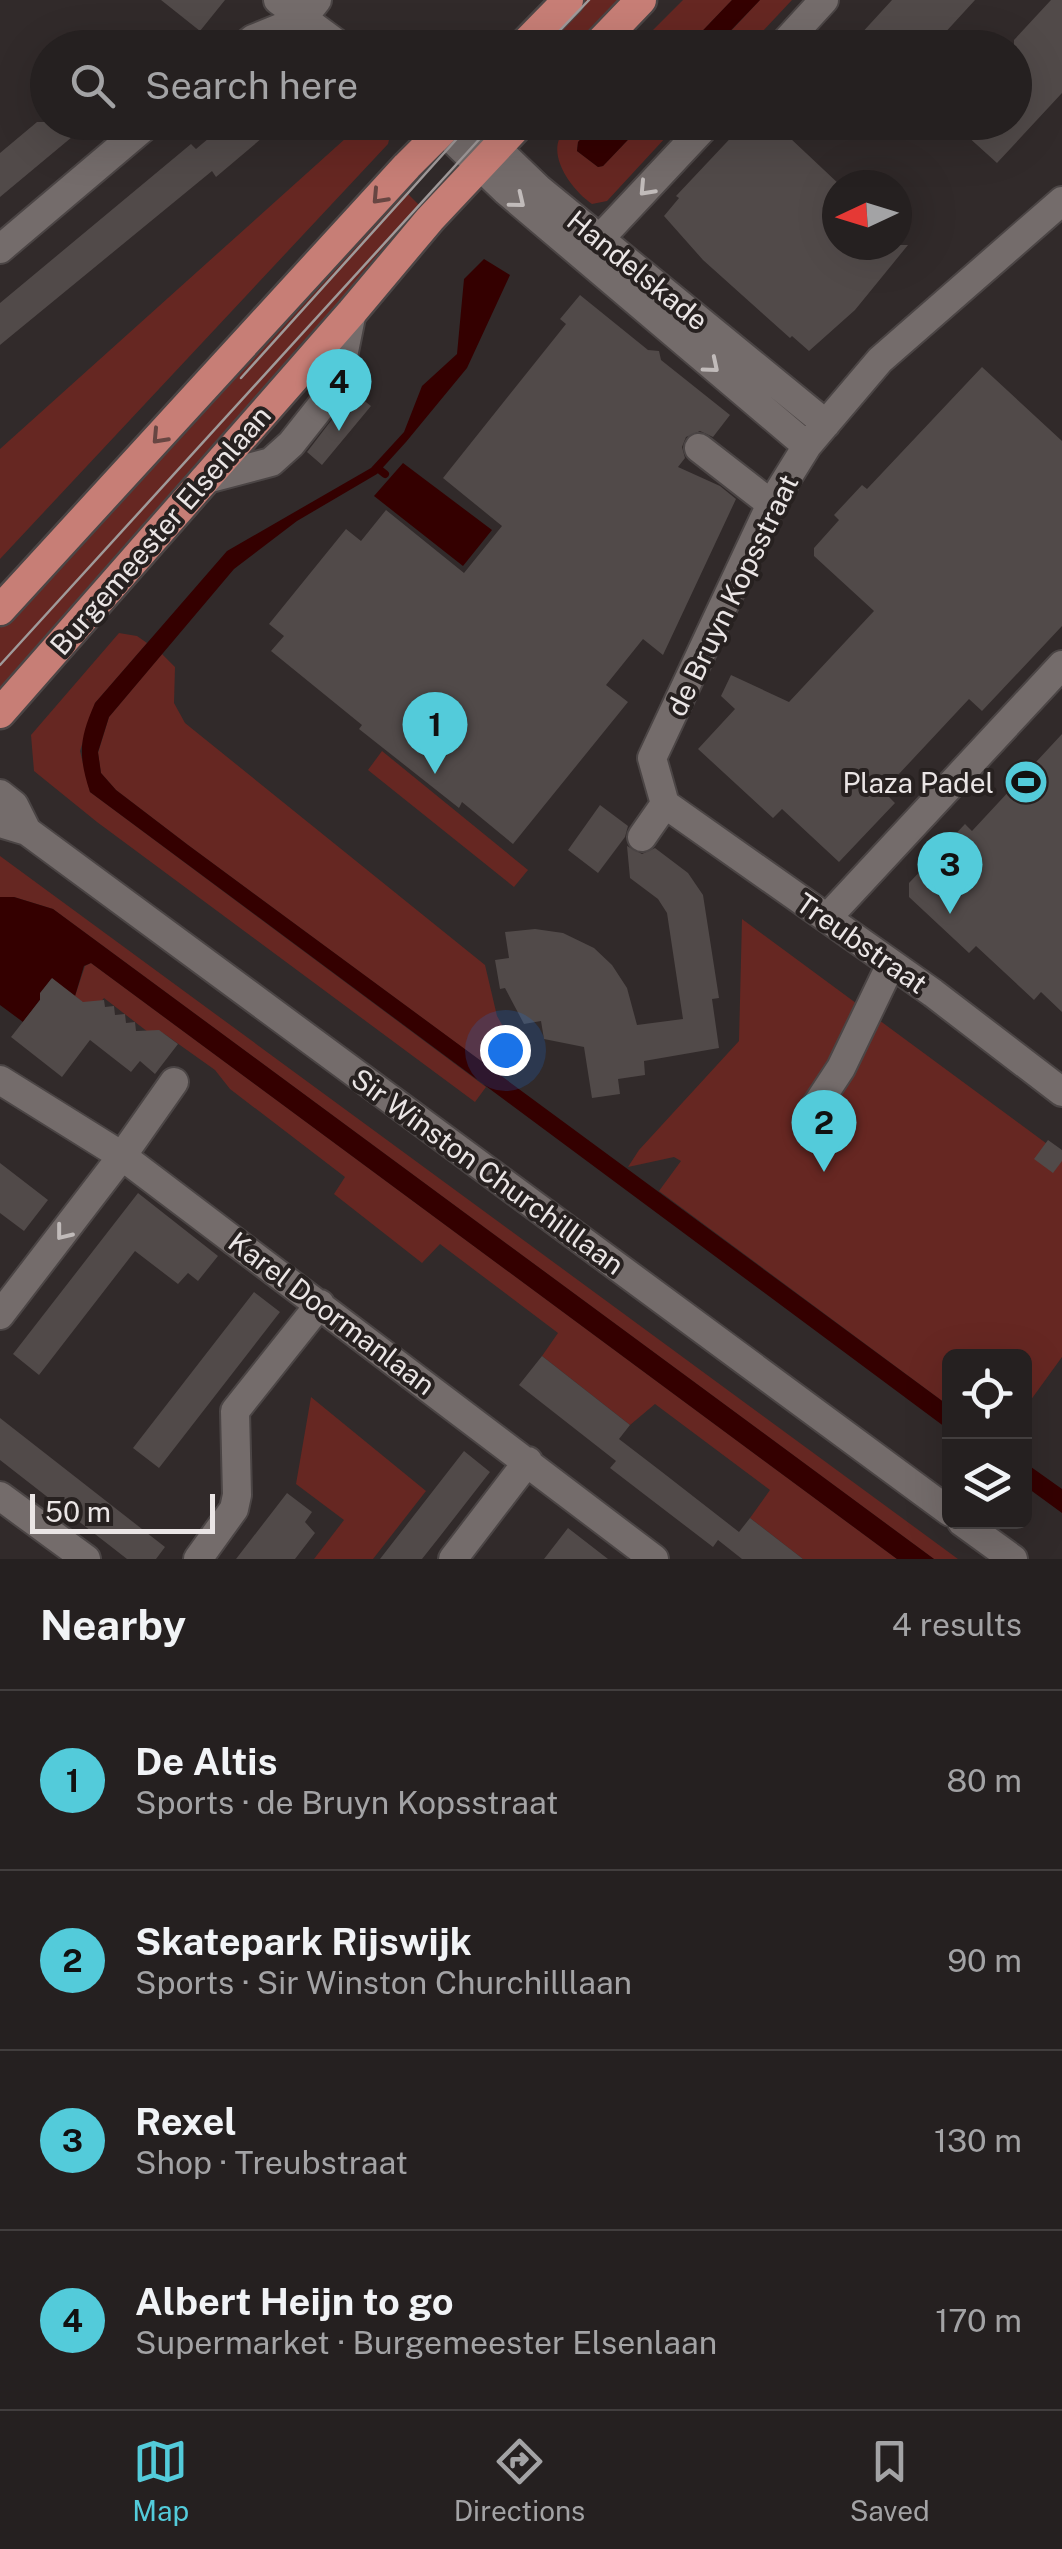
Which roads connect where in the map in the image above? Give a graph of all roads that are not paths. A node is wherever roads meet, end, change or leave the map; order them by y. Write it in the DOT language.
graph roads {
  1 [pos="278,0"];
  2 [pos="568,0"];
  3 [pos="641,0"];
  4 [pos="824,0"];
  5 [pos="309,9"];
  6 [pos="270,30"];
  7 [pos="327,30"];
  8 [pos="539,30"];
  9 [pos="612,30"];
  10 [pos="796,30"];
  11 [pos="129,140"];
  12 [pos="432,140"];
  13 [pos="454,140"];
  14 [pos="504,140"];
  15 [pos="692,140"];
  16 [pos="488,157"];
  17 [pos="1062,201"];
  18 [pos="592,247"];
  19 [pos="0,249"];
  20 [pos="352,312"];
  21 [pos="826,424"];
  22 [pos="808,446"];
  23 [pos="700,448"];
  24 [pos="203,480"];
  25 [pos="771,504"];
  26 [pos="0,610"];
  27 [pos="1062,665"];
  28 [pos="0,713"];
  29 [pos="0,794"];
  30 [pos="663,800"];
  31 [pos="14,827"];
  32 [pos="642,838"];
  33 [pos="827,918"];
  34 [pos="891,964"];
  35 [pos="0,1080"];
  36 [pos="174,1082"];
  37 [pos="1062,1092"];
  38 [pos="812,1112"];
  39 [pos="122,1156"];
  40 [pos="320,1304"];
  41 [pos="0,1314"];
  42 [pos="528,1461"];
  43 [pos="0,1496"];
  44 [pos="942,1506"];
  45 [pos="972,1529"];
  46 [pos="56,1550"];
  47 [pos="86,1559"];
  48 [pos="198,1559"];
  49 [pos="452,1559"];
  50 [pos="654,1559"];
  51 [pos="1013,1559"];
  1 -- 5 [label="street"];
  2 -- 8 [label="main road"];
  3 -- 9 [label="main road"];
  4 -- 10 [label="street"];
  5 -- 6 [label="street"];
  5 -- 7 [label="street"];
  11 -- 19 [label="street"];
  12 -- 26 [label="main road, one-way"];
  13 -- 16 [label="street, Handelskade"];
  14 -- 16 [label="main road, Burgemeester Elsenlaan"];
  15 -- 18 [label="street, one-way"];
  16 -- 18 [label="street, Handelskade"];
  16 -- 20 [label="main road, Burgemeester Elsenlaan"];
  17 -- 21 [label="street, de Bruyn Kopsstraat"];
  18 -- 21 [label="street, Handelskade"];
  18 -- 22 [label="street, Handelskade, one-way"];
  20 -- 24 [label="main road, Burgemeester Elsenlaan"];
  20 -- 24 [label="street"];
  21 -- 22 [label="street, de Bruyn Kopsstraat"];
  22 -- 25 [label="street, de Bruyn Kopsstraat"];
  23 -- 25 [label="street"];
  24 -- 28 [label="main road, Burgemeester Elsenlaan"];
  25 -- 30 [label="street, de Bruyn Kopsstraat"];
  27 -- 33 [label="street"];
  29 -- 31 [label="street, Sir Winston Churchilllaan"];
  30 -- 32 [label="street"];
  30 -- 33 [label="street, Treubstraat"];
  31 -- 44 [label="street, Sir Winston Churchilllaan"];
  33 -- 34 [label="street, Treubstraat"];
  34 -- 37 [label="street, Treubstraat"];
  34 -- 38 [label="street"];
  35 -- 39 [label="street, Karel Doormanlaan"];
  36 -- 39 [label="street"];
  39 -- 40 [label="street, Karel Doormanlaan"];
  39 -- 41 [label="street, one-way"];
  40 -- 42 [label="street, Karel Doormanlaan"];
  40 -- 48 [label="street"];
  42 -- 49 [label="street"];
  42 -- 50 [label="street, Karel Doormanlaan"];
  43 -- 46 [label="street"];
  45 -- 51 [label="street"];
  46 -- 47 [label="street"];
}
